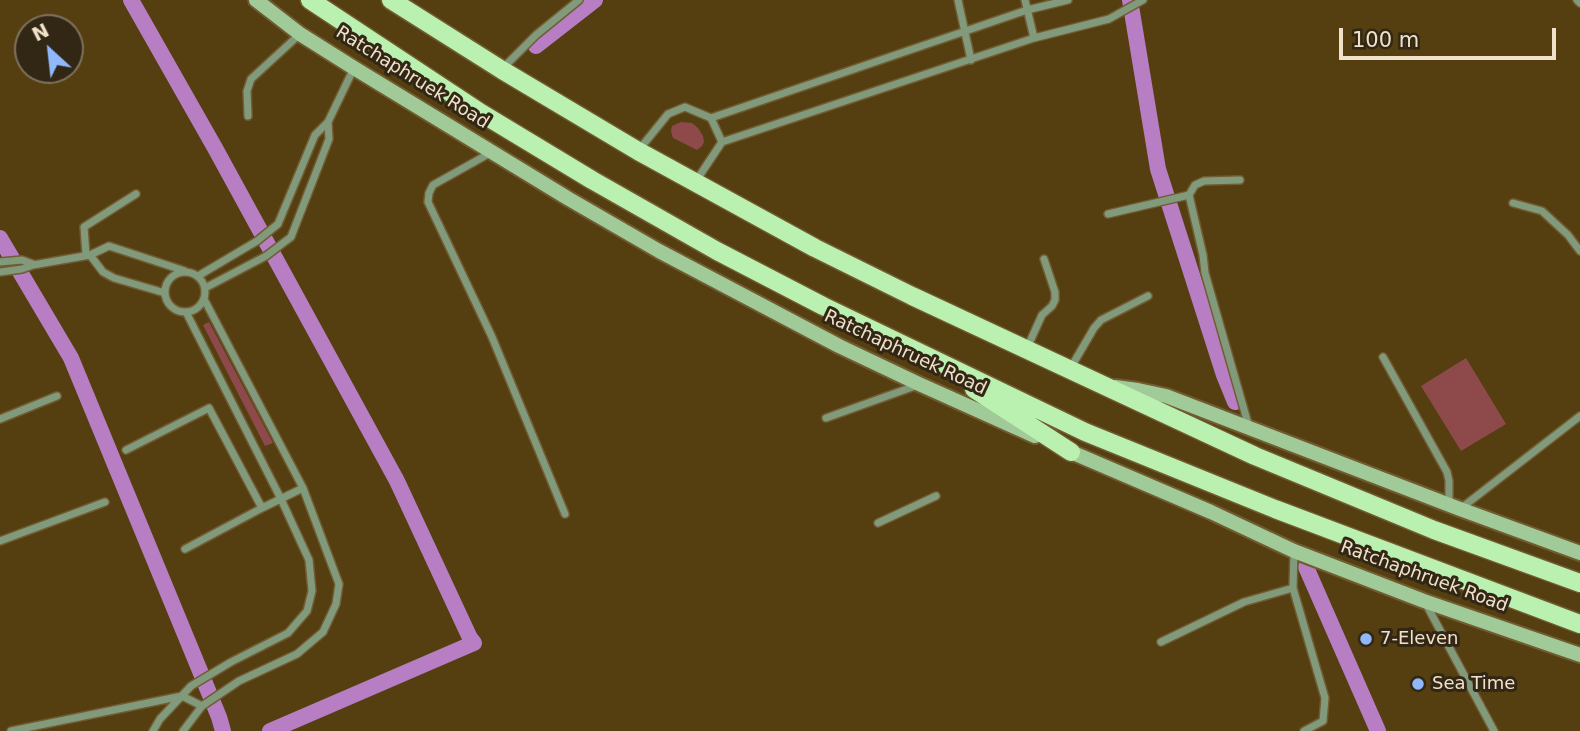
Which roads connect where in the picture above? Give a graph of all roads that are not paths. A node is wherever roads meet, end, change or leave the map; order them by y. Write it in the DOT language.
graph roads {
  1 [pos="256,0"];
  2 [pos="310,0"];
  3 [pos="391,0"];
  4 [pos="579,0"];
  5 [pos="958,0"];
  6 [pos="1025,0"];
  7 [pos="1068,0"];
  8 [pos="1143,0"];
  9 [pos="1027,10"];
  10 [pos="965,32"];
  11 [pos="300,34"];
  12 [pos="1034,38"];
  13 [pos="971,60"];
  14 [pos="354,68"];
  15 [pos="502,69"];
  16 [pos="248,116"];
  17 [pos="712,118"];
  18 [pos="328,122"];
  19 [pos="722,142"];
  20 [pos="638,151"];
  21 [pos="492,152"];
  22 [pos="1240,180"];
  23 [pos="694,183"];
  24 [pos="136,194"];
  25 [pos="1189,195"];
  26 [pos="1513,203"];
  27 [pos="1108,214"];
  28 [pos="1580,251"];
  29 [pos="88,255"];
  30 [pos="1044,259"];
  31 [pos="0,262"];
  32 [pos="33,265"];
  33 [pos="185,271"];
  34 [pos="0,272"];
  35 [pos="198,276"];
  36 [pos="205,288"];
  37 [pos="165,293"];
  38 [pos="1148,296"];
  39 [pos="204,299"];
  40 [pos="186,312"];
  41 [pos="1026,349"];
  42 [pos="913,350"];
  43 [pos="1384,357"];
  44 [pos="1070,369"];
  45 [pos="919,384"];
  46 [pos="1106,387"];
  47 [pos="57,396"];
  48 [pos="1580,416"];
  49 [pos="826,418"];
  50 [pos="0,419"];
  51 [pos="1249,427"];
  52 [pos="126,450"];
  53 [pos="1071,452"];
  54 [pos="303,488"];
  55 [pos="936,496"];
  56 [pos="281,499"];
  57 [pos="105,502"];
  58 [pos="1455,507"];
  59 [pos="262,508"];
  60 [pos="565,514"];
  61 [pos="878,523"];
  62 [pos="0,541"];
  63 [pos="186,549"];
  64 [pos="1294,551"];
  65 [pos="1580,552"];
  66 [pos="1580,583"];
  67 [pos="1293,588"];
  68 [pos="1424,601"];
  69 [pos="1580,624"];
  70 [pos="1161,642"];
  71 [pos="1580,655"];
  72 [pos="182,696"];
  73 [pos="202,706"];
  74 [pos="11,731"];
  75 [pos="153,731"];
  76 [pos="183,731"];
  77 [pos="1304,731"];
  78 [pos="1494,731"];
  1 -- 11 [label="main road, Ratchaphruek Road"];
  2 -- 42 [label="main road, Ratchaphruek Road"];
  3 -- 15 [label="main road"];
  4 -- 15 [label="street"];
  5 -- 10 [label="street"];
  6 -- 9 [label="street"];
  7 -- 9 [label="street"];
  8 -- 12 [label="street"];
  9 -- 10 [label="street"];
  9 -- 12 [label="street"];
  10 -- 13 [label="street"];
  10 -- 17 [label="street"];
  11 -- 14 [label="main road, Ratchaphruek Road"];
  11 -- 16 [label="street"];
  12 -- 13 [label="street"];
  13 -- 19 [label="street"];
  14 -- 18 [label="street"];
  14 -- 21 [label="main road, Ratchaphruek Road"];
  15 -- 20 [label="main road"];
  17 -- 19 [label="street"];
  17 -- 20 [label="street"];
  18 -- 35 [label="street"];
  18 -- 36 [label="street"];
  19 -- 23 [label="street"];
  20 -- 23 [label="main road"];
  21 -- 45 [label="main road, Ratchaphruek Road"];
  21 -- 60 [label="street"];
  22 -- 25 [label="street"];
  23 -- 41 [label="main road"];
  24 -- 29 [label="street"];
  25 -- 27 [label="street"];
  25 -- 51 [label="street"];
  26 -- 28 [label="street"];
  29 -- 32 [label="street"];
  29 -- 33 [label="street"];
  29 -- 37 [label="street"];
  30 -- 41 [label="street"];
  31 -- 32 [label="street"];
  32 -- 34 [label="street"];
  33 -- 35 [label="street"];
  33 -- 37 [label="street"];
  35 -- 36 [label="street"];
  36 -- 39 [label="street"];
  37 -- 40 [label="street"];
  38 -- 44 [label="street"];
  39 -- 40 [label="street"];
  39 -- 54 [label="street"];
  40 -- 56 [label="street"];
  41 -- 44 [label="main road"];
  42 -- 53 [label="main road"];
  42 -- 69 [label="main road, Ratchaphruek Road"];
  43 -- 58 [label="street"];
  44 -- 46 [label="main road"];
  45 -- 49 [label="street"];
  45 -- 53 [label="main road, Ratchaphruek Road"];
  46 -- 51 [label="main road"];
  46 -- 66 [label="main road"];
  47 -- 50 [label="street"];
  48 -- 58 [label="street"];
  51 -- 58 [label="main road"];
  52 -- 59 [label="street"];
  53 -- 64 [label="main road, Ratchaphruek Road"];
  54 -- 56 [label="street"];
  54 -- 73 [label="street"];
  55 -- 61 [label="street"];
  56 -- 59 [label="street"];
  56 -- 72 [label="street"];
  57 -- 62 [label="street"];
  58 -- 65 [label="main road"];
  59 -- 63 [label="street"];
  64 -- 67 [label="street"];
  64 -- 68 [label="main road, Ratchaphruek Road"];
  67 -- 70 [label="street"];
  67 -- 77 [label="street"];
  68 -- 71 [label="main road, Ratchaphruek Road"];
  68 -- 78 [label="street"];
  72 -- 73 [label="street"];
  72 -- 74 [label="street"];
  72 -- 75 [label="street"];
  73 -- 76 [label="street"];
}
